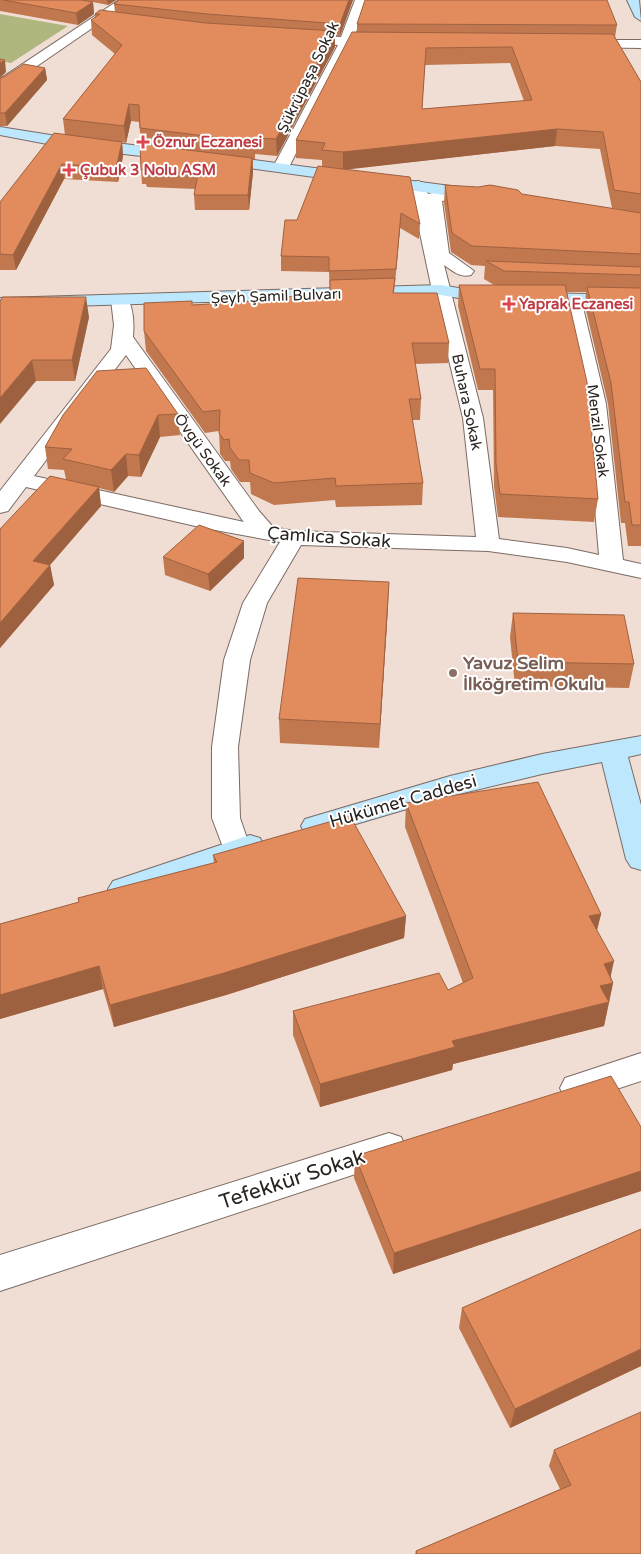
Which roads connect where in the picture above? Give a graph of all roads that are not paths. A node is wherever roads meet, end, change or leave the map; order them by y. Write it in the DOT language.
graph roads {
  1 [pos="127,0"];
  2 [pos="361,0"];
  3 [pos="633,0"];
  4 [pos="89,7"];
  5 [pos="113,16"];
  6 [pos="641,17"];
  7 [pos="282,38"];
  8 [pos="346,42"];
  9 [pos="395,43"];
  10 [pos="572,44"];
  11 [pos="641,44"];
  12 [pos="8,65"];
  13 [pos="24,68"];
  14 [pos="0,84"];
  15 [pos="0,131"];
  16 [pos="280,168"];
  17 [pos="418,186"];
  18 [pos="497,200"];
  19 [pos="436,270"];
  20 [pos="466,271"];
  21 [pos="485,272"];
  22 [pos="641,284"];
  23 [pos="440,290"];
  24 [pos="572,299"];
  25 [pos="120,300"];
  26 [pos="641,300"];
  27 [pos="0,303"];
  28 [pos="124,339"];
  29 [pos="20,479"];
  30 [pos="0,506"];
  31 [pos="267,534"];
  32 [pos="294,538"];
  33 [pos="488,544"];
  34 [pos="612,565"];
  35 [pos="641,571"];
  36 [pos="641,745"];
  37 [pos="613,751"];
  38 [pos="237,850"];
  39 [pos="641,859"];
  40 [pos="100,897"];
  41 [pos="641,1067"];
  42 [pos="547,1098"];
  43 [pos="415,1140"];
  44 [pos="0,1273"];
  1 -- 5 [label="street"];
  2 -- 8 [label="street, Şükrüpaşa Sokak"];
  3 -- 6 [label="main road"];
  4 -- 5 [label="street"];
  5 -- 13 [label="street"];
  7 -- 8 [label="street"];
  8 -- 9 [label="street"];
  8 -- 16 [label="street, Şükrüpaşa Sokak"];
  10 -- 11 [label="street"];
  12 -- 13 [label="street"];
  13 -- 14 [label="street"];
  15 -- 16 [label="main road"];
  16 -- 17 [label="main road"];
  17 -- 18 [label="main road"];
  17 -- 19 [label="street, Buhara Sokak"];
  18 -- 20 [label="street"];
  19 -- 20 [label="street"];
  19 -- 23 [label="street, Buhara Sokak"];
  20 -- 21 [label="street"];
  22 -- 23 [label="main road"];
  23 -- 24 [label="main road, Şeyh Şamil Bulvarı"];
  23 -- 25 [label="main road, Şeyh Şamil Bulvarı"];
  23 -- 33 [label="street, Buhara Sokak"];
  24 -- 26 [label="main road, Şeyh Şamil Bulvarı"];
  24 -- 34 [label="street, Menzil Sokak"];
  25 -- 27 [label="main road, Şeyh Şamil Bulvarı"];
  25 -- 28 [label="street"];
  28 -- 29 [label="street"];
  28 -- 31 [label="street, Övgü Sokak"];
  29 -- 30 [label="street"];
  29 -- 31 [label="street, Çamlıca Sokak"];
  31 -- 32 [label="street, Çamlıca Sokak"];
  32 -- 33 [label="street, Çamlıca Sokak"];
  32 -- 38 [label="street"];
  33 -- 34 [label="street, Çamlıca Sokak"];
  34 -- 35 [label="street, Çamlıca Sokak"];
  36 -- 37 [label="main road, Hükümet Caddesi"];
  37 -- 38 [label="main road, Hükümet Caddesi"];
  37 -- 39 [label="main road"];
  38 -- 40 [label="main road, Hükümet Caddesi"];
  41 -- 42 [label="street"];
  43 -- 44 [label="street, Tefekkür Sokak"];
}
